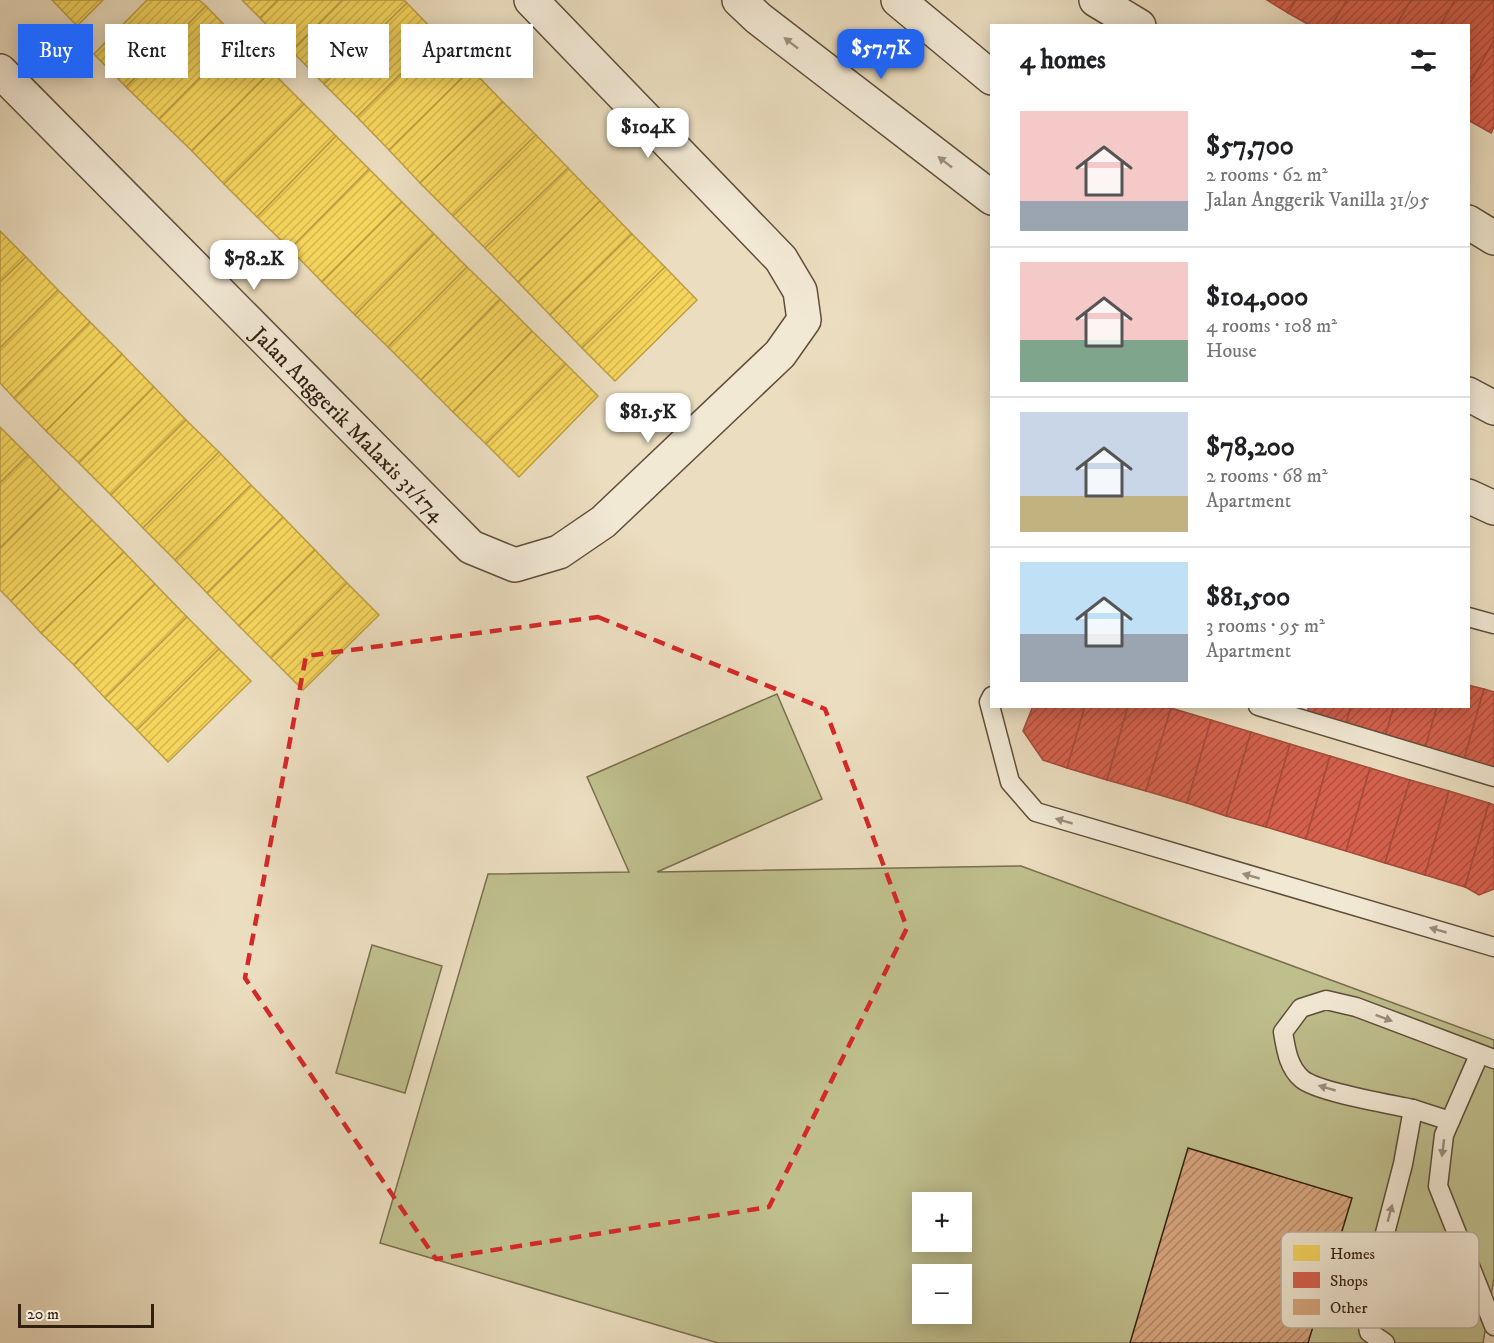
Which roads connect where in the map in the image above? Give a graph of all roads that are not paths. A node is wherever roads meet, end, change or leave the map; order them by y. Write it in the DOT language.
graph roads {
  1 [pos="531,0"];
  2 [pos="739,0"];
  3 [pos="898,0"];
  4 [pos="1096,0"];
  5 [pos="1136,24"];
  6 [pos="0,71"];
  7 [pos="990,76"];
  8 [pos="990,196"];
  9 [pos="1470,223"];
  10 [pos="1494,238"];
  11 [pos="1470,395"];
  12 [pos="1494,408"];
  13 [pos="1470,497"];
  14 [pos="1494,508"];
  15 [pos="1470,618"];
  16 [pos="1494,624"];
  17 [pos="991,708"];
  18 [pos="1265,708"];
  19 [pos="1494,777"];
  20 [pos="1494,947"];
  21 [pos="1486,1057"];
  22 [pos="1413,1109"];
  23 [pos="1450,1121"];
  24 [pos="1385,1232"];
  25 [pos="1456,1232"];
  26 [pos="1479,1288"];
  27 [pos="1494,1326"];
  28 [pos="1368,1328"];
  29 [pos="1385,1343"];
  1 -- 6 [label="street, Jalan Anggerik Malaxis 31/174"];
  8 -- 2 [label="street, one-way"];
  3 -- 7 [label="street"];
  4 -- 5 [label="street"];
  9 -- 10 [label="street"];
  11 -- 12 [label="street"];
  13 -- 14 [label="street"];
  15 -- 16 [label="lane"];
  20 -- 17 [label="lane, one-way"];
  18 -- 19 [label="lane"];
  22 -- 21 [label="lane, one-way"];
  21 -- 23 [label="lane"];
  22 -- 23 [label="lane"];
  24 -- 22 [label="lane, one-way"];
  23 -- 25 [label="lane, one-way"];
  26 -- 27 [label="lane, one-way"];
  29 -- 28 [label="lane, one-way"];
}
